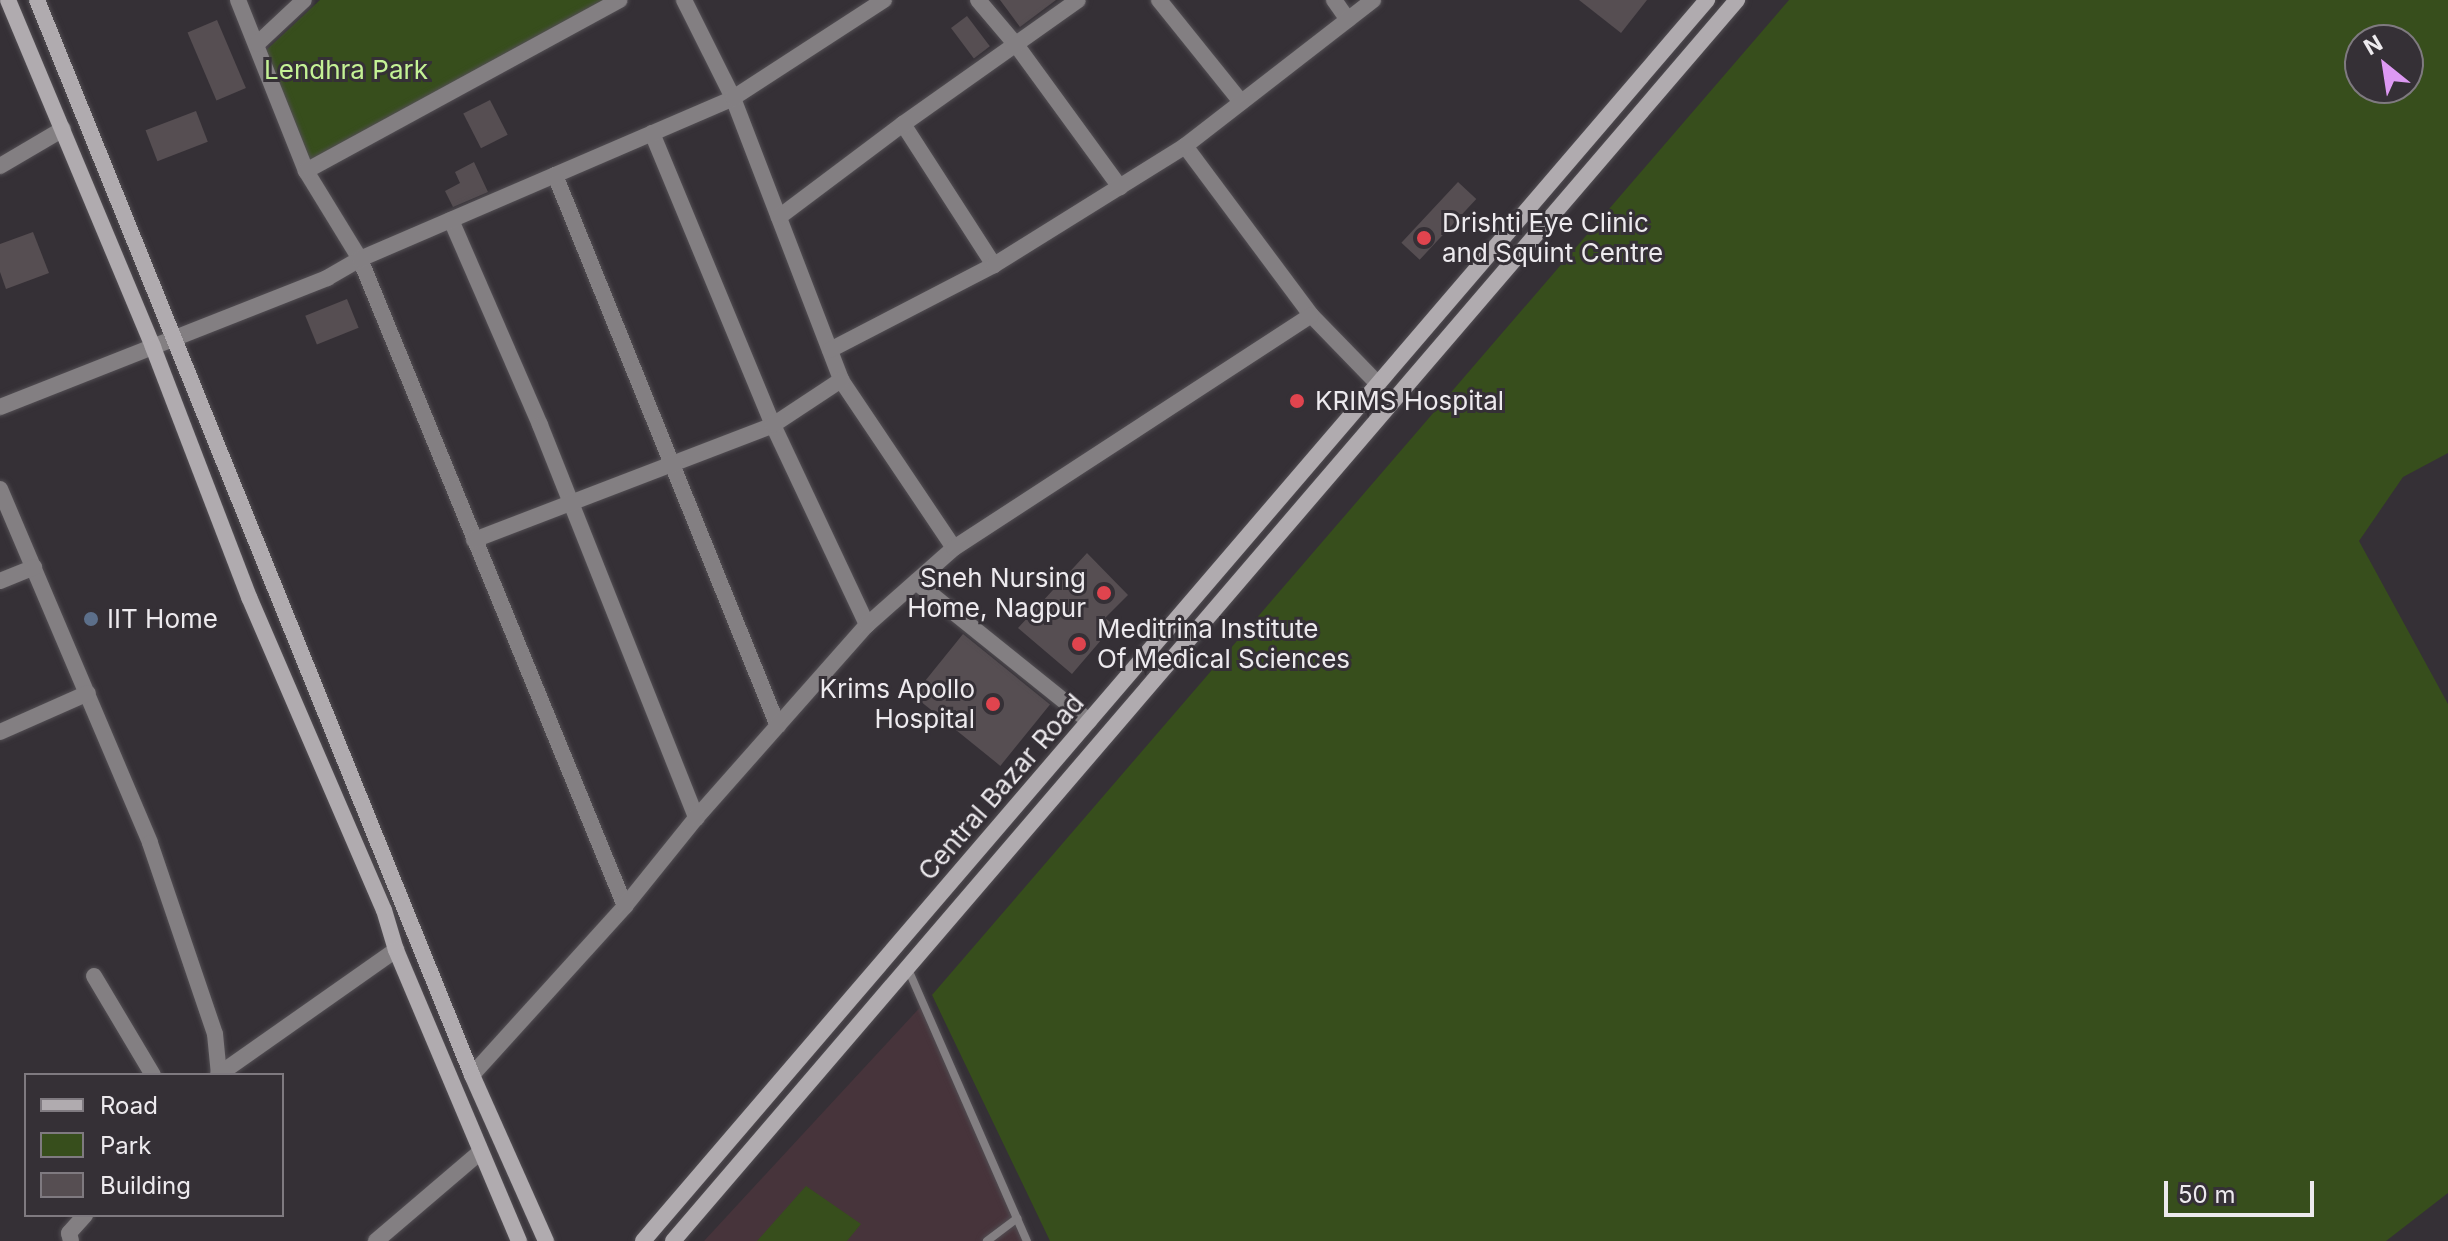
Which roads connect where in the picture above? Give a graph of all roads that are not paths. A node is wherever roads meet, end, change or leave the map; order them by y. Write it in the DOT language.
graph roads {
  1 [pos="8,0"];
  2 [pos="37,0"];
  3 [pos="238,0"];
  4 [pos="304,0"];
  5 [pos="619,0"];
  6 [pos="684,0"];
  7 [pos="884,0"];
  8 [pos="978,0"];
  9 [pos="1078,0"];
  10 [pos="1159,0"];
  11 [pos="1334,0"];
  12 [pos="1373,0"];
  13 [pos="1707,0"];
  14 [pos="1737,0"];
  15 [pos="1348,20"];
  16 [pos="257,44"];
  17 [pos="1017,46"];
  18 [pos="733,98"];
  19 [pos="1241,102"];
  20 [pos="903,124"];
  21 [pos="63,129"];
  22 [pos="652,133"];
  23 [pos="1185,146"];
  24 [pos="0,166"];
  25 [pos="306,171"];
  26 [pos="555,175"];
  27 [pos="1120,187"];
  28 [pos="779,217"];
  29 [pos="451,220"];
  30 [pos="360,259"];
  31 [pos="994,265"];
  32 [pos="1311,315"];
  33 [pos="174,339"];
  34 [pos="153,347"];
  35 [pos="830,350"];
  36 [pos="841,380"];
  37 [pos="1378,384"];
  38 [pos="0,407"];
  39 [pos="773,425"];
  40 [pos="672,465"];
  41 [pos="0,489"];
  42 [pos="573,505"];
  43 [pos="474,540"];
  44 [pos="954,548"];
  45 [pos="34,567"];
  46 [pos="0,581"];
  47 [pos="916,582"];
  48 [pos="867,625"];
  49 [pos="88,693"];
  50 [pos="1089,721"];
  51 [pos="778,726"];
  52 [pos="0,732"];
  53 [pos="696,818"];
  54 [pos="625,906"];
  55 [pos="396,950"];
  56 [pos="908,969"];
  57 [pos="94,976"];
  58 [pos="152,1073"];
  59 [pos="218,1073"];
  60 [pos="221,1073"];
  61 [pos="472,1075"];
  62 [pos="479,1153"];
  63 [pos="83,1217"];
  64 [pos="1017,1218"];
  65 [pos="71,1241"];
  66 [pos="376,1241"];
  67 [pos="519,1241"];
  68 [pos="546,1241"];
  69 [pos="643,1241"];
  70 [pos="673,1241"];
  71 [pos="987,1241"];
  72 [pos="1027,1241"];
  1 -- 21 [label="main road"];
  2 -- 33 [label="main road"];
  3 -- 16 [label="street"];
  4 -- 16 [label="street"];
  5 -- 25 [label="street"];
  6 -- 18 [label="street"];
  7 -- 18 [label="street"];
  8 -- 17 [label="street"];
  9 -- 17 [label="street"];
  10 -- 19 [label="street"];
  11 -- 15 [label="street"];
  12 -- 15 [label="street"];
  13 -- 37 [label="main road, Central Bazar Road"];
  14 -- 56 [label="main road, Central Bazar Road"];
  15 -- 19 [label="street"];
  16 -- 25 [label="street"];
  17 -- 20 [label="street"];
  17 -- 27 [label="street"];
  18 -- 22 [label="street"];
  18 -- 28 [label="street"];
  19 -- 23 [label="street"];
  20 -- 28 [label="street"];
  20 -- 31 [label="street"];
  21 -- 24 [label="street"];
  21 -- 34 [label="main road"];
  22 -- 26 [label="street"];
  22 -- 39 [label="street"];
  23 -- 27 [label="street"];
  23 -- 32 [label="street"];
  25 -- 30 [label="street"];
  26 -- 29 [label="street"];
  26 -- 40 [label="street"];
  27 -- 31 [label="street"];
  28 -- 35 [label="street"];
  29 -- 30 [label="street"];
  29 -- 42 [label="street"];
  30 -- 33 [label="street"];
  30 -- 43 [label="street"];
  31 -- 35 [label="street"];
  32 -- 37 [label="street"];
  32 -- 44 [label="street"];
  33 -- 34 [label="street"];
  33 -- 61 [label="main road"];
  34 -- 38 [label="street"];
  34 -- 55 [label="main road"];
  35 -- 36 [label="street"];
  36 -- 39 [label="street"];
  36 -- 44 [label="street"];
  37 -- 50 [label="main road, Central Bazar Road"];
  39 -- 40 [label="street"];
  39 -- 48 [label="street"];
  40 -- 42 [label="street"];
  40 -- 51 [label="street"];
  41 -- 45 [label="street"];
  42 -- 43 [label="street"];
  42 -- 53 [label="street"];
  43 -- 54 [label="street"];
  44 -- 47 [label="street"];
  45 -- 46 [label="street"];
  45 -- 49 [label="street"];
  47 -- 48 [label="street"];
  47 -- 50 [label="street"];
  48 -- 51 [label="street"];
  49 -- 52 [label="street"];
  49 -- 59 [label="street"];
  50 -- 69 [label="main road, Central Bazar Road"];
  51 -- 53 [label="street"];
  53 -- 54 [label="street"];
  54 -- 61 [label="street"];
  55 -- 60 [label="street"];
  55 -- 62 [label="main road"];
  56 -- 64 [label="lane"];
  56 -- 70 [label="main road, Central Bazar Road"];
  57 -- 58 [label="street"];
  61 -- 68 [label="main road"];
  62 -- 66 [label="street"];
  62 -- 67 [label="main road"];
  63 -- 65 [label="street"];
  64 -- 71 [label="lane"];
  64 -- 72 [label="lane"];
}
